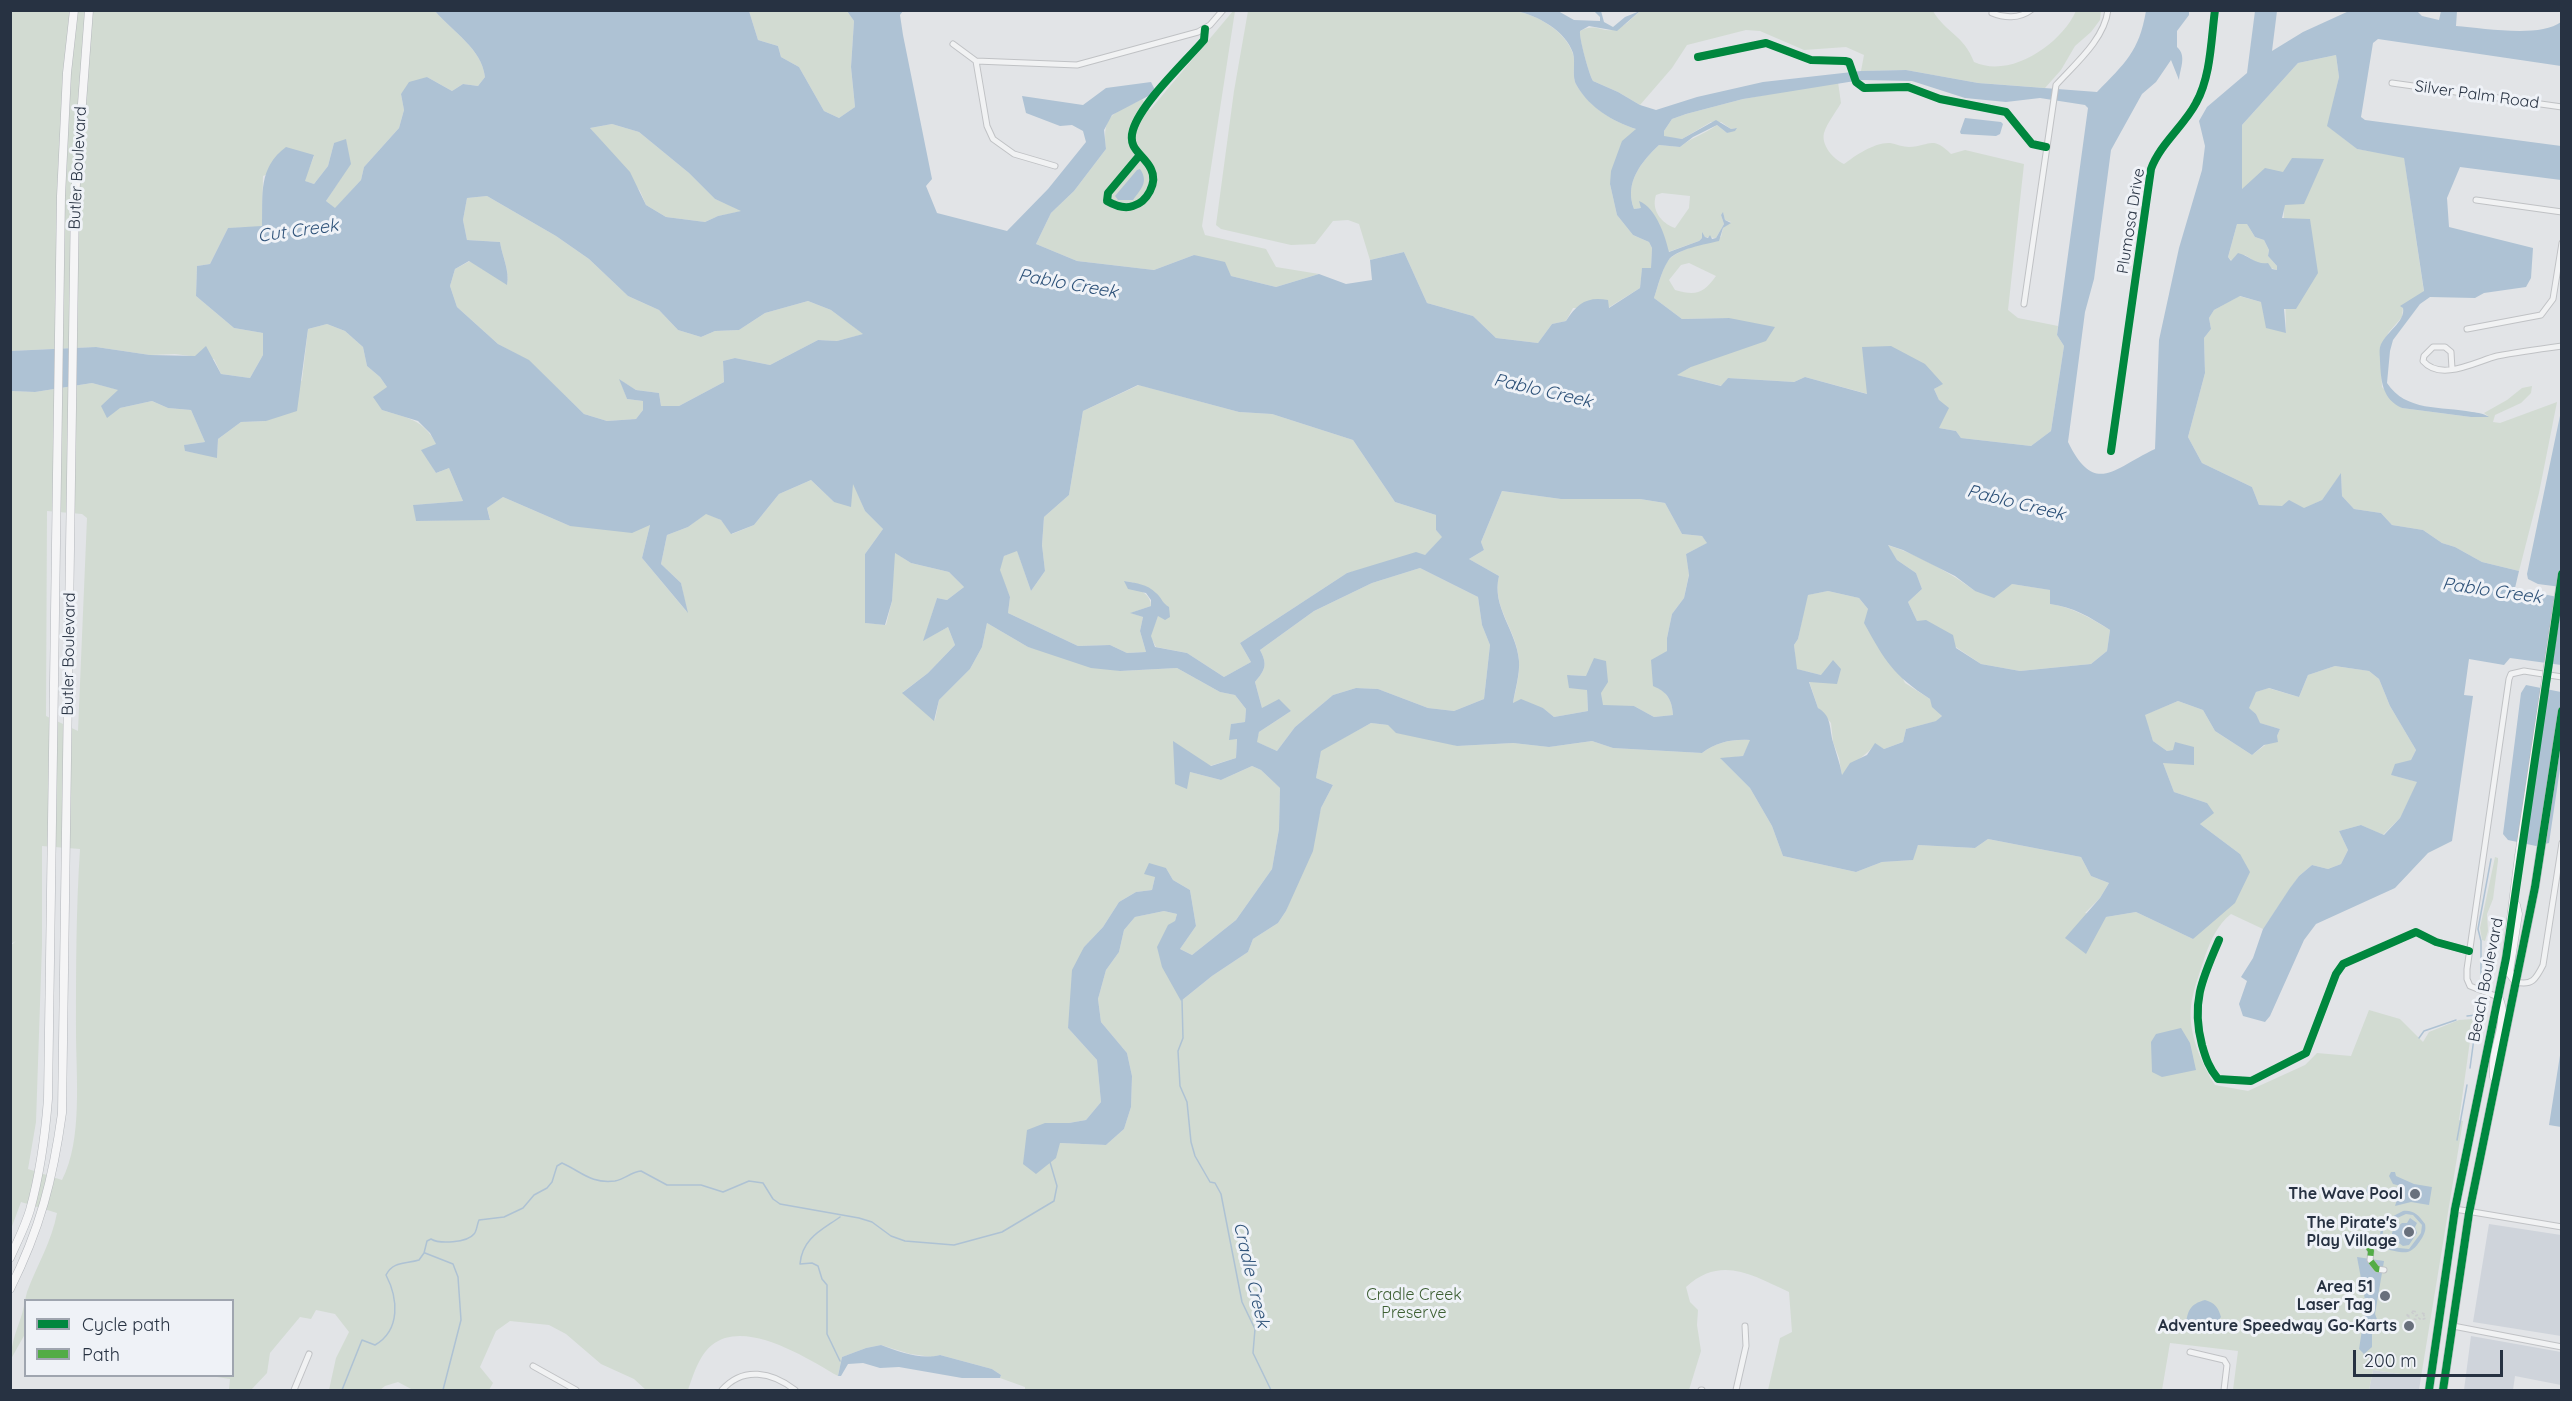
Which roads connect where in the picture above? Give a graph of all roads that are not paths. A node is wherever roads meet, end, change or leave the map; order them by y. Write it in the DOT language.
graph roads {
  1 [pos="74,10"];
  2 [pos="89,10"];
  3 [pos="1223,10"];
  4 [pos="2031,10"];
  5 [pos="2108,10"];
  6 [pos="2215,10"];
  7 [pos="1992,12"];
  8 [pos="1205,29"];
  9 [pos="953,44"];
  10 [pos="1698,57"];
  11 [pos="976,62"];
  12 [pos="2392,83"];
  13 [pos="2562,107"];
  14 [pos="2046,147"];
  15 [pos="1139,156"];
  16 [pos="1056,166"];
  17 [pos="2476,200"];
  18 [pos="2562,212"];
  19 [pos="2562,243"];
  20 [pos="2024,304"];
  21 [pos="2467,329"];
  22 [pos="2562,346"];
  23 [pos="2452,369"];
  24 [pos="2110,451"];
  25 [pos="2562,574"];
  26 [pos="2562,677"];
  27 [pos="2562,711"];
  28 [pos="2562,843"];
  29 [pos="2514,898"];
  30 [pos="2219,940"];
  31 [pos="2469,951"];
  32 [pos="2516,982"];
  33 [pos="2498,997"];
  34 [pos="2495,1081"];
  35 [pos="2455,1209"];
  36 [pos="2469,1213"];
  37 [pos="2562,1227"];
  38 [pos="2385,1241"];
  39 [pos="2377,1243"];
  40 [pos="2367,1245"];
  41 [pos="10,1258"];
  42 [pos="2384,1270"];
  43 [pos="10,1289"];
  44 [pos="1745,1326"];
  45 [pos="2453,1326"];
  46 [pos="2562,1347"];
  47 [pos="2190,1352"];
  48 [pos="309,1354"];
  49 [pos="533,1366"];
  50 [pos="2431,1389"];
  51 [pos="294,1390"];
  52 [pos="576,1390"];
  53 [pos="722,1390"];
  54 [pos="795,1390"];
  55 [pos="1736,1390"];
  56 [pos="2224,1390"];
  57 [pos="2443,1390"];
  1 -- 41 [label="highway, Butler Boulevard"];
  2 -- 43 [label="highway, Butler Boulevard"];
  3 -- 8 [label="street"];
  4 -- 7 [label="street"];
  5 -- 14 [label="street"];
  6 -- 24 [label="street, Plumosa Drive"];
  8 -- 11 [label="street"];
  8 -- 15 [label="street"];
  9 -- 11 [label="street"];
  10 -- 14 [label="street"];
  11 -- 16 [label="street"];
  12 -- 13 [label="street, Silver Palm Road"];
  14 -- 20 [label="street"];
  15 -- 15 [label="street"];
  17 -- 18 [label="street"];
  19 -- 21 [label="street"];
  22 -- 23 [label="street"];
  23 -- 23 [label="street"];
  25 -- 29 [label="highway, Beach Boulevard, bridge"];
  26 -- 31 [label="street"];
  27 -- 32 [label="highway"];
  28 -- 32 [label="street"];
  29 -- 32 [label="highway"];
  29 -- 33 [label="highway, Beach Boulevard"];
  30 -- 31 [label="street"];
  31 -- 33 [label="street"];
  32 -- 34 [label="highway"];
  33 -- 34 [label="highway"];
  33 -- 35 [label="highway, Beach Boulevard"];
  34 -- 36 [label="highway"];
  35 -- 36 [label="street"];
  35 -- 50 [label="highway, Beach Boulevard"];
  36 -- 37 [label="street"];
  36 -- 45 [label="highway"];
  38 -- 39 [label="street"];
  40 -- 42 [label="street"];
  44 -- 55 [label="street"];
  45 -- 46 [label="street"];
  45 -- 57 [label="highway"];
  47 -- 56 [label="street"];
  48 -- 51 [label="street"];
  49 -- 52 [label="street"];
  53 -- 54 [label="street"];
}
